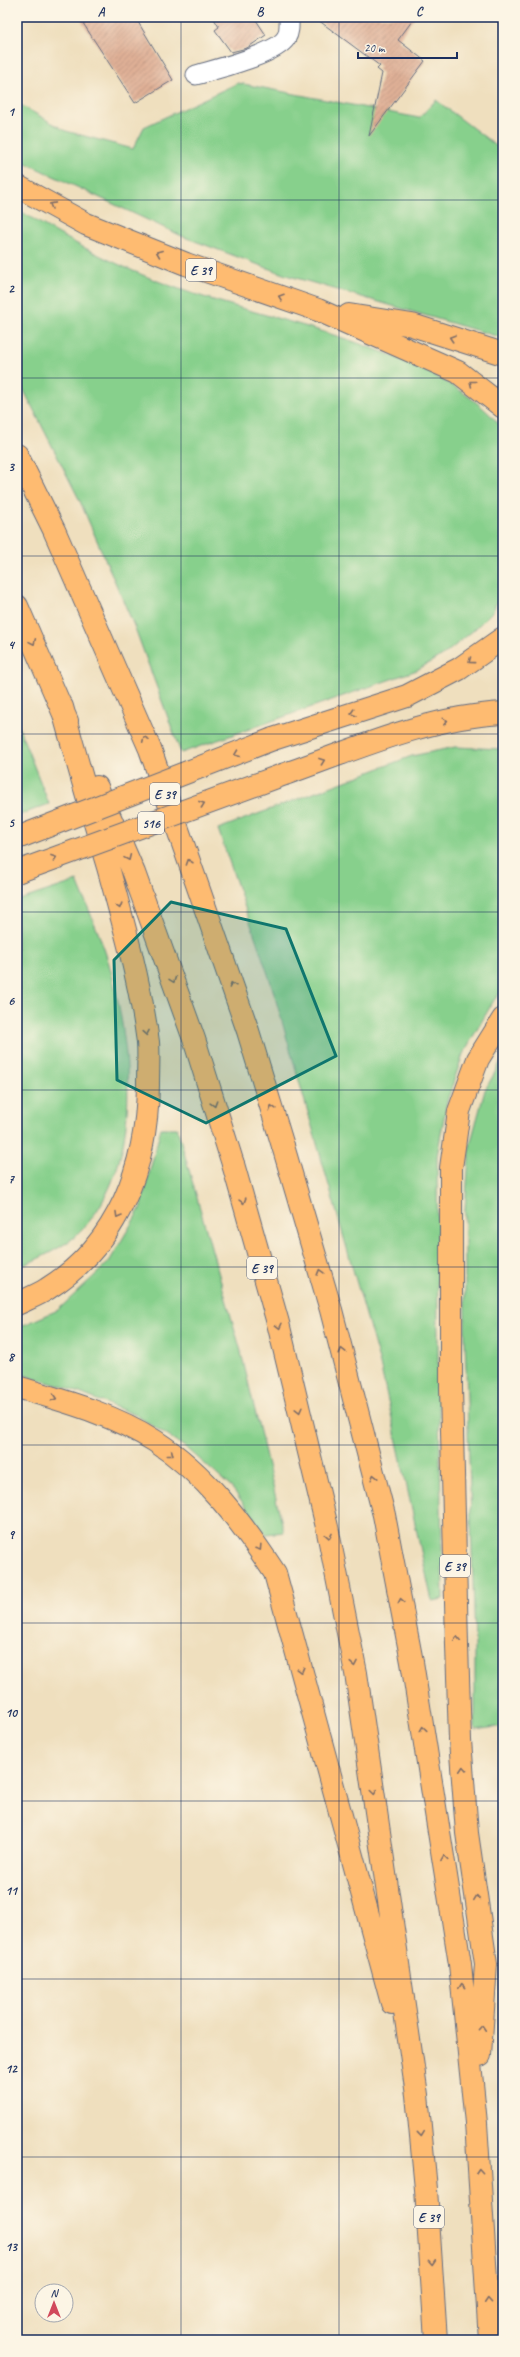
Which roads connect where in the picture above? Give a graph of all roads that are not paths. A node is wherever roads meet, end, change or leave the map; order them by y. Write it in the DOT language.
graph roads {
  1 [pos="289,17"];
  2 [pos="196,75"];
  3 [pos="17,186"];
  4 [pos="318,310"];
  5 [pos="503,354"];
  6 [pos="503,407"];
  7 [pos="17,455"];
  8 [pos="17,606"];
  9 [pos="503,638"];
  10 [pos="62,707"];
  11 [pos="503,713"];
  12 [pos="17,838"];
  13 [pos="17,872"];
  14 [pos="503,1019"];
  15 [pos="17,1304"];
  16 [pos="17,1387"];
  17 [pos="417,2095"];
  18 [pos="476,2122"];
  19 [pos="436,2340"];
  20 [pos="490,2340"];
  1 -- 2 [label="lane"];
  4 -- 3 [label="main road, E 39, one-way"];
  5 -- 4 [label="main road, E 39, one-way"];
  6 -- 4 [label="main road, E 39, one-way"];
  18 -- 7 [label="main road, E 39, one-way"];
  8 -- 10 [label="main road, E 39, one-way"];
  9 -- 12 [label="main road, 516, one-way, bridge"];
  10 -- 15 [label="main road, E 39, one-way"];
  10 -- 17 [label="main road, E 39, one-way"];
  13 -- 11 [label="main road, 516, one-way, bridge"];
  18 -- 14 [label="main road, E 39, one-way"];
  16 -- 17 [label="main road, E 39, one-way"];
  17 -- 19 [label="main road, E 39, one-way"];
  20 -- 18 [label="main road, E 39, one-way"];
}
